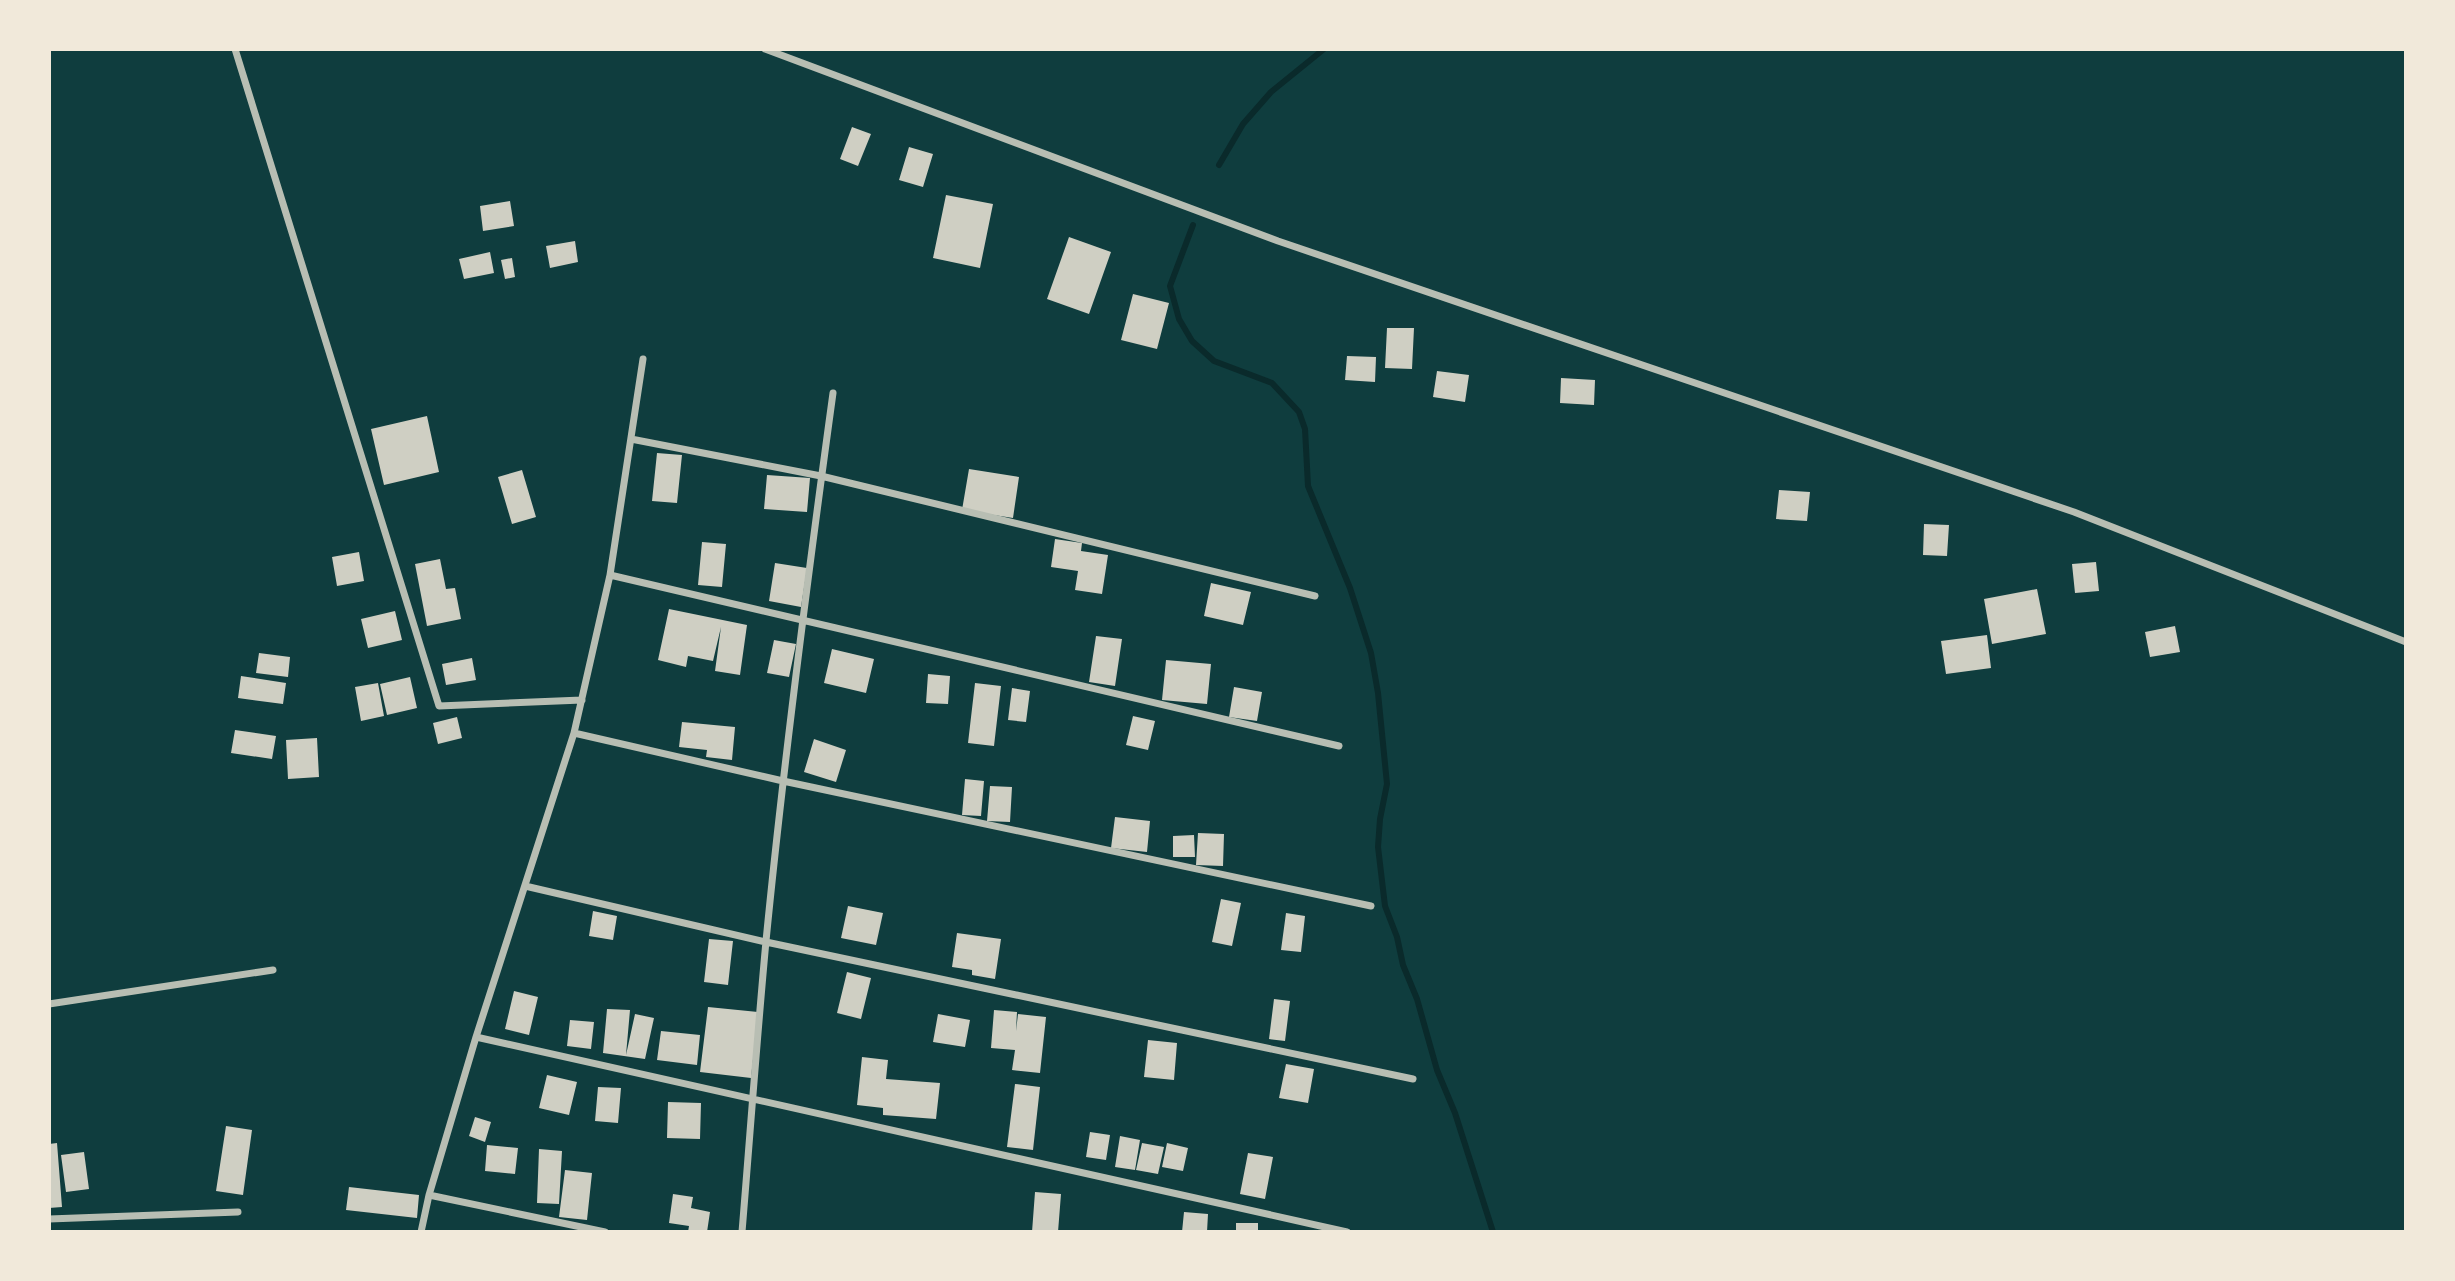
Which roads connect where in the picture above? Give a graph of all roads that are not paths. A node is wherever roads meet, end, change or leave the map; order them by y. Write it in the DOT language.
graph roads {
  1 [pos="235,49"];
  2 [pos="765,49"];
  3 [pos="643,359"];
  4 [pos="832,393"];
  5 [pos="631,439"];
  6 [pos="821,476"];
  7 [pos="610,575"];
  8 [pos="1315,596"];
  9 [pos="802,621"];
  10 [pos="2406,642"];
  11 [pos="582,700"];
  12 [pos="574,733"];
  13 [pos="1339,746"];
  14 [pos="783,781"];
  15 [pos="525,886"];
  16 [pos="1371,906"];
  17 [pos="766,942"];
  18 [pos="273,970"];
  19 [pos="49,1004"];
  20 [pos="476,1037"];
  21 [pos="1413,1079"];
  22 [pos="753,1099"];
  23 [pos="429,1195"];
  24 [pos="238,1212"];
  25 [pos="49,1219"];
  26 [pos="421,1232"];
  27 [pos="606,1232"];
  28 [pos="742,1232"];
  29 [pos="1347,1232"];
  1 -- 11 [label="street"];
  2 -- 10 [label="street"];
  3 -- 5 [label="street"];
  4 -- 6 [label="street"];
  5 -- 6 [label="street"];
  5 -- 7 [label="street"];
  6 -- 8 [label="street"];
  6 -- 9 [label="street"];
  7 -- 9 [label="street"];
  7 -- 11 [label="street"];
  9 -- 13 [label="street"];
  9 -- 14 [label="street"];
  11 -- 12 [label="street"];
  12 -- 14 [label="street"];
  12 -- 15 [label="street"];
  14 -- 16 [label="street"];
  14 -- 17 [label="street"];
  15 -- 17 [label="street"];
  15 -- 20 [label="street"];
  17 -- 21 [label="street"];
  17 -- 22 [label="street"];
  18 -- 19 [label="street"];
  20 -- 22 [label="street"];
  20 -- 23 [label="street"];
  22 -- 28 [label="street"];
  22 -- 29 [label="street"];
  23 -- 26 [label="street"];
  23 -- 27 [label="street"];
  24 -- 25 [label="street"];
}
